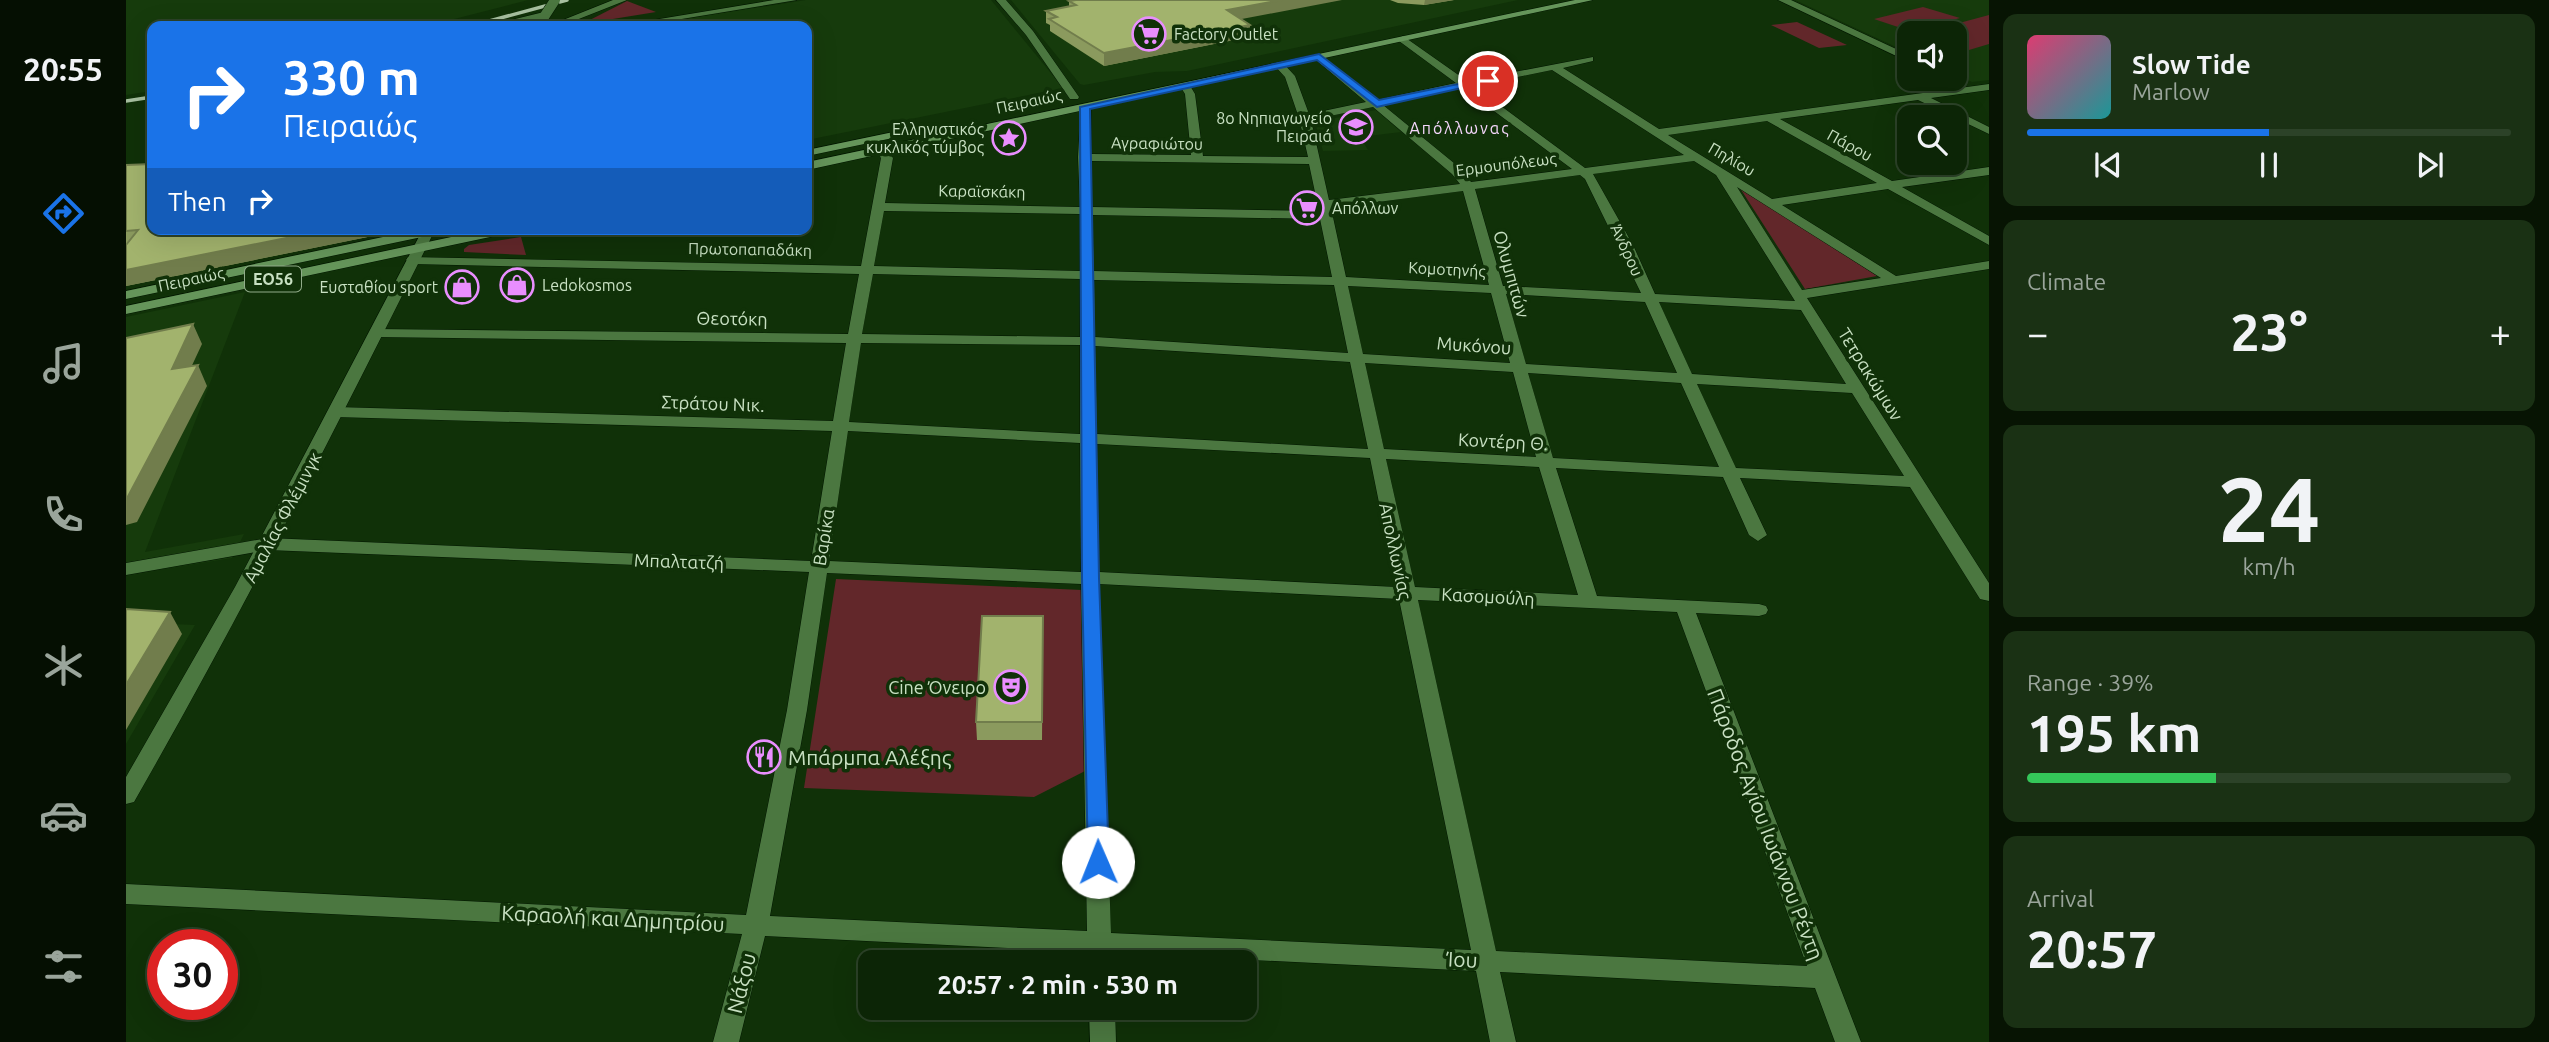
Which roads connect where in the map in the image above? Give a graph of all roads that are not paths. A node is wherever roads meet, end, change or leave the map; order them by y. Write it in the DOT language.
graph roads {
  1 [pos="555,0"];
  2 [pos="622,0"];
  3 [pos="792,0"];
  4 [pos="1001,0"];
  5 [pos="1540,0"];
  6 [pos="1588,0"];
  7 [pos="1783,0"];
  8 [pos="526,21"];
  9 [pos="566,21"];
  10 [pos="655,21"];
  11 [pos="1403,39"];
  12 [pos="1897,53"];
  13 [pos="1319,57"];
  14 [pos="1589,59"];
  15 [pos="1279,65"];
  16 [pos="1555,67"];
  17 [pos="1185,86"];
  18 [pos="1466,86"];
  19 [pos="1967,86"];
  20 [pos="1989,87"];
  21 [pos="1973,89"];
  22 [pos="1920,97"];
  23 [pos="1080,102"];
  24 [pos="1377,104"];
  25 [pos="1768,117"];
  26 [pos="1305,118"];
  27 [pos="1989,131"];
  28 [pos="1656,133"];
  29 [pos="881,150"];
  30 [pos="812,152"];
  31 [pos="1694,157"];
  32 [pos="1084,158"];
  33 [pos="1196,159"];
  34 [pos="1314,161"];
  35 [pos="812,165"];
  36 [pos="1584,172"];
  37 [pos="1989,172"];
  38 [pos="1722,174"];
  39 [pos="1889,185"];
  40 [pos="1468,186"];
  41 [pos="1772,202"];
  42 [pos="1744,206"];
  43 [pos="880,207"];
  44 [pos="1085,209"];
  45 [pos="1324,210"];
  46 [pos="409,235"];
  47 [pos="430,235"];
  48 [pos="487,235"];
  49 [pos="1989,241"];
  50 [pos="417,254"];
  51 [pos="1989,265"];
  52 [pos="868,268"];
  53 [pos="1086,273"];
  54 [pos="1892,279"];
  55 [pos="1339,281"];
  56 [pos="1497,289"];
  57 [pos="126,295"];
  58 [pos="1649,298"];
  59 [pos="1802,301"];
  60 [pos="126,310"];
  61 [pos="376,334"];
  62 [pos="854,339"];
  63 [pos="1087,341"];
  64 [pos="1356,356"];
  65 [pos="1519,367"];
  66 [pos="1685,377"];
  67 [pos="1857,389"];
  68 [pos="336,412"];
  69 [pos="841,426"];
  70 [pos="1088,438"];
  71 [pos="1376,453"];
  72 [pos="1546,462"];
  73 [pos="1728,472"];
  74 [pos="1916,482"];
  75 [pos="1759,535"];
  76 [pos="268,544"];
  77 [pos="818,566"];
  78 [pos="126,569"];
  79 [pos="1090,578"];
  80 [pos="1404,592"];
  81 [pos="1987,595"];
  82 [pos="1589,601"];
  83 [pos="1685,607"];
  84 [pos="1759,610"];
  85 [pos="126,796"];
  86 [pos="126,894"];
  87 [pos="756,925"];
  88 [pos="1075,950"];
  89 [pos="1100,950"];
  90 [pos="1257,956"];
  91 [pos="1487,961"];
  92 [pos="1824,978"];
  93 [pos="1102,1020"];
  94 [pos="726,1042"];
  95 [pos="1102,1042"];
  96 [pos="1503,1042"];
  97 [pos="1848,1042"];
  1 -- 8 [label="street, bridge"];
  2 -- 9 [label="street"];
  3 -- 10 [label="street"];
  4 -- 23 [label="street"];
  5 -- 23 [label="main road, Πειραιώς"];
  6 -- 11 [label="main road, Πειραιώς"];
  7 -- 12 [label="street"];
  11 -- 13 [label="main road, Πειραιώς"];
  11 -- 18 [label="street, Άνδρου"];
  13 -- 15 [label="main road, Πειραιώς"];
  13 -- 24 [label="street, Ολυμπιτών"];
  14 -- 16 [label="street"];
  15 -- 17 [label="main road, Πειραιώς"];
  15 -- 26 [label="street, Απολλωνίας"];
  16 -- 18 [label="street"];
  16 -- 28 [label="street, Πηλίου"];
  17 -- 23 [label="main road, Πειραιώς"];
  17 -- 33 [label="street"];
  18 -- 24 [label="street"];
  18 -- 36 [label="street, Άνδρου"];
  19 -- 21 [label="street"];
  20 -- 21 [label="street"];
  21 -- 22 [label="street"];
  22 -- 25 [label="street"];
  22 -- 27 [label="street"];
  23 -- 29 [label="main road, Πειραιώς"];
  23 -- 30 [label="main road, Πειραιώς"];
  23 -- 32 [label="street"];
  24 -- 26 [label="street"];
  24 -- 40 [label="street, Ολυμπιτών"];
  25 -- 28 [label="street"];
  25 -- 39 [label="street, Πάρου"];
  26 -- 34 [label="street, Απολλωνίας"];
  28 -- 31 [label="street, Πηλίου"];
  29 -- 35 [label="main road, Πειραιώς"];
  29 -- 43 [label="street, Βαρίκα"];
  31 -- 36 [label="street, Ερμουπόλεως"];
  31 -- 38 [label="street, Πηλίου"];
  32 -- 33 [label="street, Αγραφιώτου"];
  32 -- 44 [label="street"];
  33 -- 34 [label="street, Αγραφιώτου"];
  34 -- 45 [label="street, Απολλωνίας"];
  36 -- 40 [label="street, Ερμουπόλεως"];
  36 -- 58 [label="street, Άνδρου"];
  37 -- 39 [label="street"];
  38 -- 41 [label="street, Πηλίου"];
  38 -- 42 [label="street, Τετρακώμων"];
  39 -- 41 [label="street"];
  39 -- 49 [label="street, Πάρου"];
  40 -- 45 [label="street, Ερμουπόλεως"];
  40 -- 56 [label="street, Ολυμπιτών"];
  41 -- 42 [label="street"];
  41 -- 54 [label="street, Πηλίου"];
  42 -- 59 [label="street, Τετρακώμων"];
  43 -- 44 [label="street, Καραϊσκάκη"];
  43 -- 52 [label="street, Βαρίκα"];
  44 -- 45 [label="street, Ερμουπόλεως"];
  44 -- 53 [label="street"];
  45 -- 55 [label="street, Απολλωνίας"];
  46 -- 57 [label="main road, Πειραιώς / ΕΟ56"];
  47 -- 50 [label="street, Αμαλίας Φλέμινγκ"];
  48 -- 50 [label="main road, Πειραιώς / ΕΟ56"];
  50 -- 52 [label="street, Πρωτοπαπαδάκη"];
  50 -- 60 [label="main road, Πειραιώς / ΕΟ56"];
  50 -- 61 [label="street, Αμαλίας Φλέμινγκ"];
  51 -- 54 [label="street, Κομοτηνής"];
  52 -- 53 [label="street, Πρωτοπαπαδάκη"];
  52 -- 62 [label="street, Βαρίκα"];
  53 -- 55 [label="street, Κομοτηνής"];
  53 -- 63 [label="street"];
  54 -- 59 [label="street, Κομοτηνής"];
  55 -- 56 [label="street, Κομοτηνής"];
  55 -- 64 [label="street, Απολλωνίας"];
  56 -- 58 [label="street, Κομοτηνής"];
  56 -- 65 [label="street, Ολυμπιτών"];
  58 -- 59 [label="street, Κομοτηνής"];
  58 -- 66 [label="street, Άνδρου"];
  59 -- 67 [label="street, Τετρακώμων"];
  61 -- 62 [label="street, Θεοτόκη"];
  61 -- 68 [label="street, Αμαλίας Φλέμινγκ"];
  62 -- 63 [label="street, Θεοτόκη"];
  62 -- 69 [label="street, Βαρίκα"];
  63 -- 64 [label="street, Μυκόνου"];
  63 -- 70 [label="street"];
  64 -- 65 [label="street, Μυκόνου"];
  64 -- 71 [label="street, Απολλωνίας"];
  65 -- 66 [label="street, Μυκόνου"];
  65 -- 72 [label="street, Ολυμπιτών"];
  66 -- 67 [label="street, Μυκόνου"];
  66 -- 73 [label="street, Άνδρου"];
  67 -- 74 [label="street, Τετρακώμων"];
  68 -- 69 [label="street, Στράτου Νικ."];
  68 -- 76 [label="street, Αμαλίας Φλέμινγκ"];
  69 -- 70 [label="street, Στράτου Νικ."];
  69 -- 77 [label="street, Βαρίκα"];
  70 -- 71 [label="street, Κοντέρη Θ."];
  70 -- 79 [label="street"];
  71 -- 72 [label="street, Κοντέρη Θ."];
  71 -- 80 [label="street, Απολλωνίας"];
  72 -- 73 [label="street, Κοντέρη Θ."];
  72 -- 82 [label="street, Ολυμπιτών"];
  73 -- 74 [label="street, Κοντέρη Θ."];
  73 -- 75 [label="street, Άνδρου"];
  74 -- 81 [label="street, Τετρακώμων"];
  76 -- 77 [label="street, Μπαλτατζή"];
  76 -- 78 [label="street, Μπαλτατζή"];
  76 -- 85 [label="street, Αμαλίας Φλέμινγκ"];
  77 -- 79 [label="street, Μπαλτατζή"];
  77 -- 87 [label="street, Βαρίκα"];
  79 -- 80 [label="street, Κασομούλη"];
  79 -- 89 [label="street"];
  80 -- 82 [label="street, Κασομούλη"];
  80 -- 91 [label="street, Απολλωνίας"];
  82 -- 83 [label="street, Κασομούλη"];
  83 -- 84 [label="street, Κασομούλη"];
  83 -- 92 [label="street, Πάροδος Αγίου Ιωάννου Ρέντη"];
  86 -- 87 [label="street, Καραολή και Δημητρίου"];
  87 -- 88 [label="street, Καραολή και Δημητρίου"];
  87 -- 94 [label="street, Νάξου"];
  90 -- 91 [label="street, Ίου"];
  91 -- 92 [label="street, Ίου"];
  91 -- 96 [label="street, Απολλωνίας"];
  92 -- 97 [label="street, Πάροδος Αγίου Ιωάννου Ρέντη"];
  93 -- 95 [label="street"];
}
